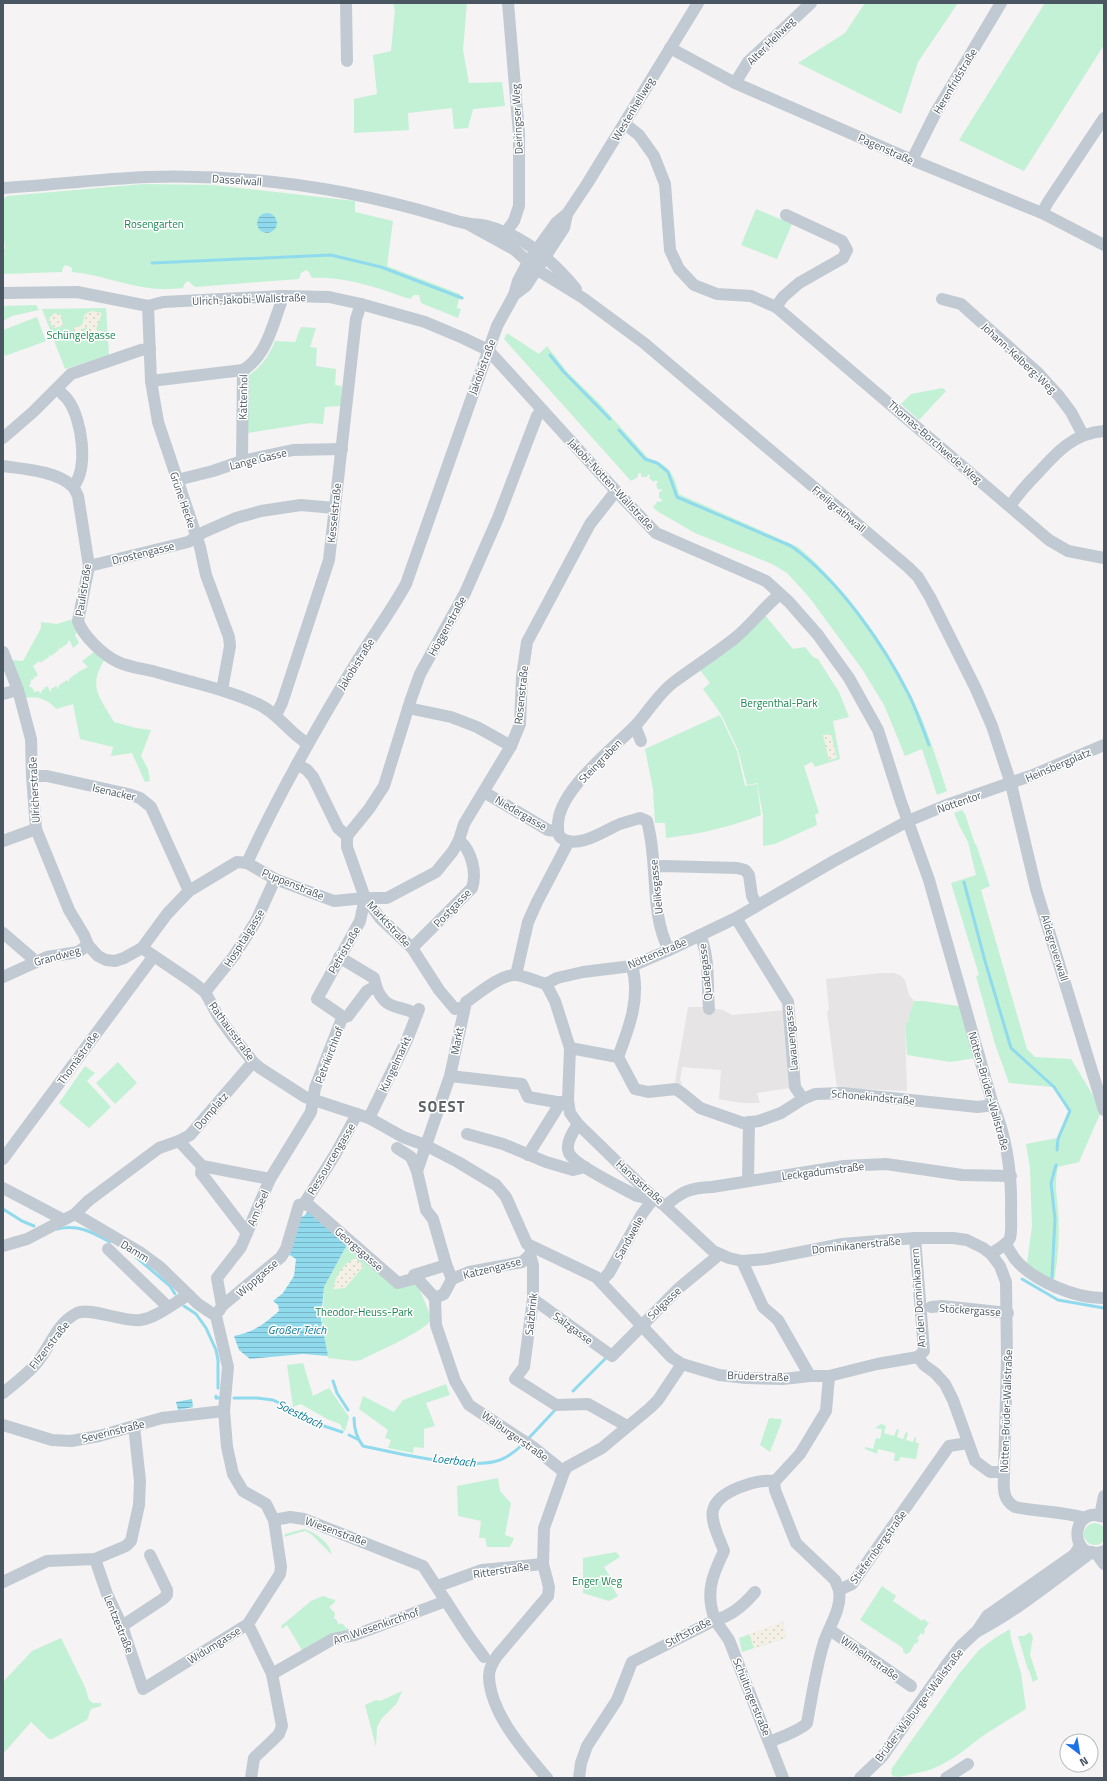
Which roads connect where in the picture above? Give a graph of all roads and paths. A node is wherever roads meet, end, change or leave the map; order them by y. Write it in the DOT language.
graph roads {
  1 [pos="346,3"];
  2 [pos="508,3"];
  3 [pos="698,3"];
  4 [pos="811,3"];
  5 [pos="1001,3"];
  6 [pos="670,48"];
  7 [pos="347,61"];
  8 [pos="735,83"];
  9 [pos="1104,118"];
  10 [pos="625,124"];
  11 [pos="912,160"];
  12 [pos="3,188"];
  13 [pos="1042,213"];
  14 [pos="786,215"];
  15 [pos="466,223"];
  16 [pos="506,232"];
  17 [pos="1104,245"];
  18 [pos="540,253"];
  19 [pos="532,265"];
  20 [pos="3,293"];
  21 [pos="514,295"];
  22 [pos="282,296"];
  23 [pos="584,298"];
  24 [pos="942,299"];
  25 [pos="361,304"];
  26 [pos="148,306"];
  27 [pos="776,307"];
  28 [pos="150,350"];
  29 [pos="488,350"];
  30 [pos="243,370"];
  31 [pos="151,381"];
  32 [pos="58,389"];
  33 [pos="541,410"];
  34 [pos="1104,431"];
  35 [pos="1083,435"];
  36 [pos="3,438"];
  37 [pos="342,449"];
  38 [pos="242,461"];
  39 [pos="3,466"];
  40 [pos="176,480"];
  41 [pos="73,487"];
  42 [pos="616,491"];
  43 [pos="1010,506"];
  44 [pos="334,508"];
  45 [pos="196,538"];
  46 [pos="1104,558"];
  47 [pos="89,566"];
  48 [pos="780,594"];
  49 [pos="3,652"];
  50 [pos="18,690"];
  51 [pos="222,690"];
  52 [pos="3,694"];
  53 [pos="408,708"];
  54 [pos="276,716"];
  55 [pos="635,726"];
  56 [pos="641,741"];
  57 [pos="308,744"];
  58 [pos="1104,745"];
  59 [pos="511,746"];
  60 [pos="297,764"];
  61 [pos="32,776"];
  62 [pos="1011,784"];
  63 [pos="484,792"];
  64 [pos="908,821"];
  65 [pos="36,829"];
  66 [pos="558,831"];
  67 [pos="347,836"];
  68 [pos="459,840"];
  69 [pos="3,841"];
  70 [pos="569,841"];
  71 [pos="247,863"];
  72 [pos="654,867"];
  73 [pos="275,879"];
  74 [pos="189,891"];
  75 [pos="364,898"];
  76 [pos="757,905"];
  77 [pos="736,918"];
  78 [pos="3,933"];
  79 [pos="700,935"];
  80 [pos="88,945"];
  81 [pos="142,948"];
  82 [pos="412,948"];
  83 [pos="669,950"];
  84 [pos="153,957"];
  85 [pos="339,957"];
  86 [pos="34,962"];
  87 [pos="632,966"];
  88 [pos="516,975"];
  89 [pos="3,977"];
  90 [pos="546,984"];
  91 [pos="376,986"];
  92 [pos="205,992"];
  93 [pos="317,999"];
  94 [pos="463,1007"];
  95 [pos="708,1009"];
  96 [pos="342,1018"];
  97 [pos="570,1048"];
  98 [pos="618,1057"];
  99 [pos="253,1062"];
  100 [pos="450,1076"];
  101 [pos="313,1099"];
  102 [pos="803,1099"];
  103 [pos="565,1100"];
  104 [pos="993,1105"];
  105 [pos="1104,1110"];
  106 [pos="358,1114"];
  107 [pos="369,1118"];
  108 [pos="749,1122"];
  109 [pos="578,1124"];
  110 [pos="467,1134"];
  111 [pos="180,1141"];
  112 [pos="425,1145"];
  113 [pos="398,1148"];
  114 [pos="528,1155"];
  115 [pos="3,1159"];
  116 [pos="202,1166"];
  117 [pos="585,1167"];
  118 [pos="417,1171"];
  119 [pos="1011,1176"];
  120 [pos="270,1179"];
  121 [pos="748,1181"];
  122 [pos="3,1188"];
  123 [pos="654,1198"];
  124 [pos="304,1204"];
  125 [pos="665,1206"];
  126 [pos="75,1214"];
  127 [pos="62,1220"];
  128 [pos="247,1233"];
  129 [pos="915,1238"];
  130 [pos="1005,1244"];
  131 [pos="3,1246"];
  132 [pos="108,1249"];
  133 [pos="531,1251"];
  134 [pos="720,1254"];
  135 [pos="991,1254"];
  136 [pos="742,1261"];
  137 [pos="446,1264"];
  138 [pos="416,1278"];
  139 [pos="452,1279"];
  140 [pos="601,1281"];
  141 [pos="188,1295"];
  142 [pos="435,1298"];
  143 [pos="1104,1298"];
  144 [pos="534,1299"];
  145 [pos="168,1307"];
  146 [pos="932,1307"];
  147 [pos="219,1311"];
  148 [pos="1008,1313"];
  149 [pos="641,1326"];
  150 [pos="612,1356"];
  151 [pos="918,1357"];
  152 [pos="682,1364"];
  153 [pos="810,1376"];
  154 [pos="829,1376"];
  155 [pos="3,1393"];
  156 [pos="224,1410"];
  157 [pos="3,1425"];
  158 [pos="134,1426"];
  159 [pos="627,1426"];
  160 [pos="968,1444"];
  161 [pos="564,1472"];
  162 [pos="1004,1472"];
  163 [pos="774,1481"];
  164 [pos="1104,1496"];
  165 [pos="1060,1514"];
  166 [pos="1102,1516"];
  167 [pos="1085,1518"];
  168 [pos="274,1520"];
  169 [pos="1077,1529"];
  170 [pos="1080,1546"];
  171 [pos="1097,1552"];
  172 [pos="150,1555"];
  173 [pos="95,1559"];
  174 [pos="543,1564"];
  175 [pos="1104,1564"];
  176 [pos="3,1582"];
  177 [pos="438,1586"];
  178 [pos="840,1590"];
  179 [pos="755,1592"];
  180 [pos="446,1601"];
  181 [pos="714,1620"];
  182 [pos="248,1624"];
  183 [pos="122,1626"];
  184 [pos="830,1630"];
  185 [pos="977,1631"];
  186 [pos="484,1657"];
  187 [pos="272,1674"];
  188 [pos="911,1686"];
  189 [pos="143,1689"];
  190 [pos="770,1742"];
  191 [pos="968,1764"];
  192 [pos="251,1778"];
  193 [pos="547,1778"];
  194 [pos="579,1778"];
  195 [pos="783,1778"];
  196 [pos="860,1778"];
  197 [pos="946,1778"];
  1 -- 7 [label="street"];
  2 -- 16 [label="street, Deiringser Weg"];
  3 -- 6 [label="street, Westenhellweg"];
  4 -- 8 [label="street, Alter Hellweg"];
  5 -- 11 [label="street, Herenfridstraße"];
  6 -- 8 [label="street, Pagenstraße"];
  6 -- 10 [label="street, Westenhellweg"];
  8 -- 11 [label="street, Pagenstraße"];
  9 -- 13 [label="street"];
  10 -- 18 [label="street, Westenhellweg"];
  10 -- 27 [label="street, Thomas-Borchwede-Weg"];
  11 -- 13 [label="street, Pagenstraße"];
  12 -- 15 [label="street, Dasselwall"];
  13 -- 17 [label="street, Pagenstraße"];
  14 -- 27 [label="street"];
  15 -- 16 [label="street, Dasselwall"];
  15 -- 19 [label="street, Dasselwall"];
  16 -- 18 [label="street, Dasselwall"];
  18 -- 19 [label="street, Westenhellweg"];
  18 -- 23 [label="street, Freiligrathwall"];
  19 -- 21 [label="street, Westenhellweg"];
  19 -- 23 [label="street, Freiligrathwall"];
  20 -- 26 [label="street, Ulrich-Jakobi-Wallstraße"];
  21 -- 29 [label="street, Jakobistraße"];
  22 -- 25 [label="street, Ulrich-Jakobi-Wallstraße"];
  22 -- 26 [label="street, Ulrich-Jakobi-Wallstraße"];
  22 -- 30 [label="street, Kattenhol"];
  23 -- 62 [label="street, Freiligrathwall"];
  24 -- 35 [label="street, Johann-Kelberg-Weg"];
  25 -- 29 [label="street, Ulrich-Jakobi-Wallstraße"];
  25 -- 37 [label="street, Kesselstraße"];
  26 -- 28 [label="street, Grüne Hecke"];
  27 -- 43 [label="street, Thomas-Borchwede-Weg"];
  28 -- 31 [label="street, Grüne Hecke"];
  28 -- 32 [label="street"];
  29 -- 33 [label="street, Jakobi-Nötten-Wallstraße"];
  29 -- 57 [label="street, Jakobistraße"];
  30 -- 31 [label="street"];
  30 -- 38 [label="street, Kattenhol"];
  31 -- 40 [label="street, Grüne Hecke"];
  32 -- 36 [label="street"];
  32 -- 41 [label="street"];
  33 -- 42 [label="street, Jakobi-Nötten-Wallstraße"];
  33 -- 53 [label="street, Höggenstraße"];
  34 -- 35 [label="street"];
  35 -- 43 [label="street"];
  37 -- 38 [label="street, Lange Gasse"];
  37 -- 44 [label="street, Kesselstraße"];
  38 -- 40 [label="street, Lange Gasse"];
  39 -- 41 [label="street"];
  40 -- 45 [label="street, Grüne Hecke"];
  41 -- 47 [label="street, Paulistraße"];
  42 -- 48 [label="street, Jakobi-Nötten-Wallstraße"];
  42 -- 59 [label="street, Rosenstraße"];
  43 -- 46 [label="street, Thomas-Borchwede-Weg"];
  44 -- 45 [label="street, Drostengasse"];
  44 -- 54 [label="street, Kesselstraße"];
  45 -- 47 [label="street, Drostengasse"];
  45 -- 51 [label="street, Grüne Hecke"];
  47 -- 51 [label="street, Paulistraße"];
  48 -- 55 [label="street, Steingraben"];
  48 -- 64 [label="street, Jakobi-Nötten-Wallstraße"];
  49 -- 50 [label="street, Ulricherstraße"];
  50 -- 52 [label="street"];
  50 -- 61 [label="street, Ulricherstraße"];
  51 -- 54 [label="street, Paulistraße"];
  53 -- 59 [label="street"];
  53 -- 67 [label="street, Höggenstraße"];
  54 -- 57 [label="street, Paulistraße"];
  55 -- 56 [label="street"];
  55 -- 66 [label="street, Steingraben"];
  57 -- 60 [label="street, Jakobistraße"];
  58 -- 62 [label="street, Heinsbergplatz"];
  59 -- 63 [label="street, Rosenstraße"];
  60 -- 67 [label="street"];
  60 -- 71 [label="street, Jakobistraße"];
  61 -- 65 [label="street, Ulricherstraße"];
  61 -- 74 [label="street, Isenacker"];
  62 -- 64 [label="street, Nöttentor"];
  62 -- 105 [label="street, Aldegreverwall"];
  63 -- 66 [label="street, Niedergasse"];
  63 -- 68 [label="street, Rosenstraße"];
  64 -- 76 [label="street, Nöttenstraße"];
  64 -- 104 [label="street, Nötten-Brüder-Wallstraße"];
  65 -- 69 [label="street"];
  65 -- 80 [label="street, Ulricherstraße"];
  66 -- 70 [label="street"];
  67 -- 75 [label="street, Marktstraße"];
  68 -- 75 [label="street, Rosenstraße"];
  68 -- 82 [label="street, Postgasse"];
  70 -- 72 [label="street, Ueliksgasse"];
  70 -- 88 [label="street"];
  71 -- 73 [label="street, Puppenstraße"];
  71 -- 74 [label="street"];
  72 -- 76 [label="street"];
  72 -- 83 [label="street, Ueliksgasse"];
  73 -- 75 [label="street, Puppenstraße"];
  73 -- 92 [label="street, Hospitalgasse"];
  74 -- 81 [label="street"];
  75 -- 82 [label="street, Marktstraße"];
  75 -- 85 [label="street, Petristraße"];
  76 -- 77 [label="street, Nöttenstraße"];
  77 -- 79 [label="street, Nöttenstraße"];
  77 -- 102 [label="street, Lavauengasse"];
  78 -- 86 [label="street"];
  79 -- 83 [label="street, Nöttenstraße"];
  79 -- 95 [label="street, Quadegasse"];
  80 -- 81 [label="street"];
  80 -- 86 [label="street, Grandweg"];
  81 -- 84 [label="street, Rathausstraße"];
  82 -- 94 [label="street, Marktstraße"];
  83 -- 87 [label="street, Nöttenstraße"];
  84 -- 92 [label="street, Rathausstraße"];
  84 -- 115 [label="street, Thomästraße"];
  85 -- 91 [label="street"];
  85 -- 93 [label="street, Petristraße"];
  86 -- 89 [label="street, Grandweg"];
  87 -- 90 [label="street, Nöttenstraße"];
  87 -- 98 [label="street"];
  88 -- 90 [label="street"];
  88 -- 94 [label="street"];
  90 -- 97 [label="street"];
  91 -- 96 [label="street"];
  91 -- 107 [label="street, Kungelmarkt"];
  92 -- 99 [label="street, Rathausstraße"];
  93 -- 96 [label="street, Petrikirchhof"];
  94 -- 100 [label="street, Markt"];
  96 -- 101 [label="street, Petrikirchhof"];
  97 -- 98 [label="street"];
  97 -- 103 [label="street"];
  98 -- 108 [label="street, Schonekindstraße"];
  99 -- 101 [label="street, Rathausstraße"];
  99 -- 111 [label="street, Domplatz"];
  100 -- 103 [label="street"];
  100 -- 112 [label="street, Markt"];
  101 -- 106 [label="street, Rathausstraße"];
  101 -- 120 [label="street, Am Seel"];
  102 -- 104 [label="street, Schonekindstraße"];
  102 -- 108 [label="street, Schonekindstraße"];
  103 -- 109 [label="street, Hansastraße"];
  103 -- 114 [label="street"];
  104 -- 119 [label="street, Nötten-Brüder-Wallstraße"];
  106 -- 107 [label="street, Rathausstraße"];
  106 -- 124 [label="street, Ressourcengasse"];
  107 -- 112 [label="street, Rathausstraße"];
  108 -- 121 [label="street"];
  109 -- 117 [label="street"];
  109 -- 123 [label="street, Hansastraße"];
  110 -- 114 [label="street"];
  111 -- 116 [label="street"];
  111 -- 126 [label="street, Domplatz"];
  112 -- 118 [label="street, Markt"];
  112 -- 133 [label="street"];
  113 -- 118 [label="street"];
  114 -- 117 [label="street"];
  116 -- 120 [label="street"];
  116 -- 128 [label="street"];
  117 -- 123 [label="street"];
  118 -- 137 [label="street"];
  119 -- 121 [label="street, Leckgadumstraße"];
  119 -- 130 [label="street, Nötten-Brüder-Wallstraße"];
  120 -- 128 [label="street, Am Seel"];
  121 -- 125 [label="street, Leckgadumstraße"];
  122 -- 127 [label="street"];
  123 -- 125 [label="street, Hansastraße"];
  123 -- 140 [label="street, Sandwelle"];
  124 -- 138 [label="street, Georgsgasse"];
  124 -- 147 [label="street, Wippgasse"];
  125 -- 134 [label="street, Hansastraße"];
  126 -- 127 [label="street, Domplatz"];
  126 -- 141 [label="street, Damm"];
  127 -- 131 [label="street, Domplatz"];
  128 -- 147 [label="street, Am Seel"];
  129 -- 135 [label="street, Dominikanerstraße"];
  129 -- 136 [label="street, Dominikanerstraße"];
  129 -- 151 [label="street, An den Dominikanern"];
  130 -- 135 [label="street"];
  130 -- 143 [label="street"];
  132 -- 145 [label="street"];
  133 -- 139 [label="street, Katzengasse"];
  133 -- 140 [label="street, Brüderstraße"];
  133 -- 144 [label="street, Salzbrink"];
  134 -- 136 [label="street, Dominikanerstraße"];
  134 -- 149 [label="street, Solgasse"];
  135 -- 148 [label="street, Nötten-Brüder-Wallstraße"];
  136 -- 153 [label="street"];
  137 -- 138 [label="street"];
  137 -- 139 [label="street"];
  138 -- 142 [label="street"];
  139 -- 142 [label="street"];
  140 -- 149 [label="street, Brüderstraße"];
  141 -- 145 [label="street, Filzenstraße"];
  141 -- 147 [label="street"];
  142 -- 161 [label="street, Walburgerstraße"];
  144 -- 150 [label="street, Salzgasse"];
  144 -- 159 [label="street, Salzbrink"];
  145 -- 155 [label="street, Filzenstraße"];
  146 -- 148 [label="street, Stöckergasse"];
  147 -- 156 [label="street"];
  148 -- 162 [label="street, Nötten-Brüder-Wallstraße"];
  149 -- 150 [label="street, Solgasse"];
  149 -- 152 [label="street, Brüderstraße"];
  151 -- 154 [label="street, Brüderstraße"];
  151 -- 160 [label="street"];
  152 -- 153 [label="street, Brüderstraße"];
  152 -- 159 [label="street"];
  153 -- 154 [label="street, Brüderstraße"];
  154 -- 163 [label="street"];
  156 -- 158 [label="street, Severinstraße"];
  156 -- 168 [label="street"];
  157 -- 158 [label="street, Severinstraße"];
  158 -- 173 [label="street"];
  159 -- 161 [label="street"];
  160 -- 162 [label="street"];
  160 -- 178 [label="street, Stiefernbergstraße"];
  161 -- 174 [label="street"];
  162 -- 165 [label="street, Nötten-Brüder-Wallstraße"];
  163 -- 178 [label="street"];
  163 -- 181 [label="street, Stiftstraße"];
  164 -- 166 [label="street"];
  165 -- 167 [label="street"];
  165 -- 169 [label="street"];
  166 -- 167 [label="street"];
  167 -- 169 [label="street"];
  168 -- 177 [label="street, Wiesenstraße"];
  168 -- 182 [label="street, Widumgasse"];
  169 -- 170 [label="street"];
  170 -- 171 [label="street"];
  170 -- 185 [label="street, Brüder-Walburger-Wallstraße"];
  171 -- 175 [label="street"];
  171 -- 185 [label="street, Brüder-Walburger-Wallstraße"];
  172 -- 183 [label="street"];
  173 -- 176 [label="street"];
  173 -- 183 [label="street, Lentzestraße"];
  174 -- 177 [label="street, Ritterstraße"];
  174 -- 193 [label="street"];
  177 -- 180 [label="street, Wiesenstraße"];
  178 -- 184 [label="street, Stiefernbergstraße"];
  179 -- 181 [label="street"];
  180 -- 186 [label="street, Wiesenstraße"];
  180 -- 187 [label="street, Am Wiesenkirchhof"];
  181 -- 190 [label="street, Schültingerstraße"];
  181 -- 194 [label="street, Stiftstraße"];
  182 -- 187 [label="street"];
  182 -- 189 [label="street, Widumgasse"];
  183 -- 189 [label="street, Lentzestraße"];
  184 -- 188 [label="street, Wilhelmstraße"];
  184 -- 190 [label="street, Stiefernbergstraße"];
  185 -- 196 [label="street, Brüder-Walburger-Wallstraße"];
  187 -- 192 [label="street"];
  190 -- 195 [label="street, Schültingerstraße"];
  191 -- 197 [label="street"];
}
